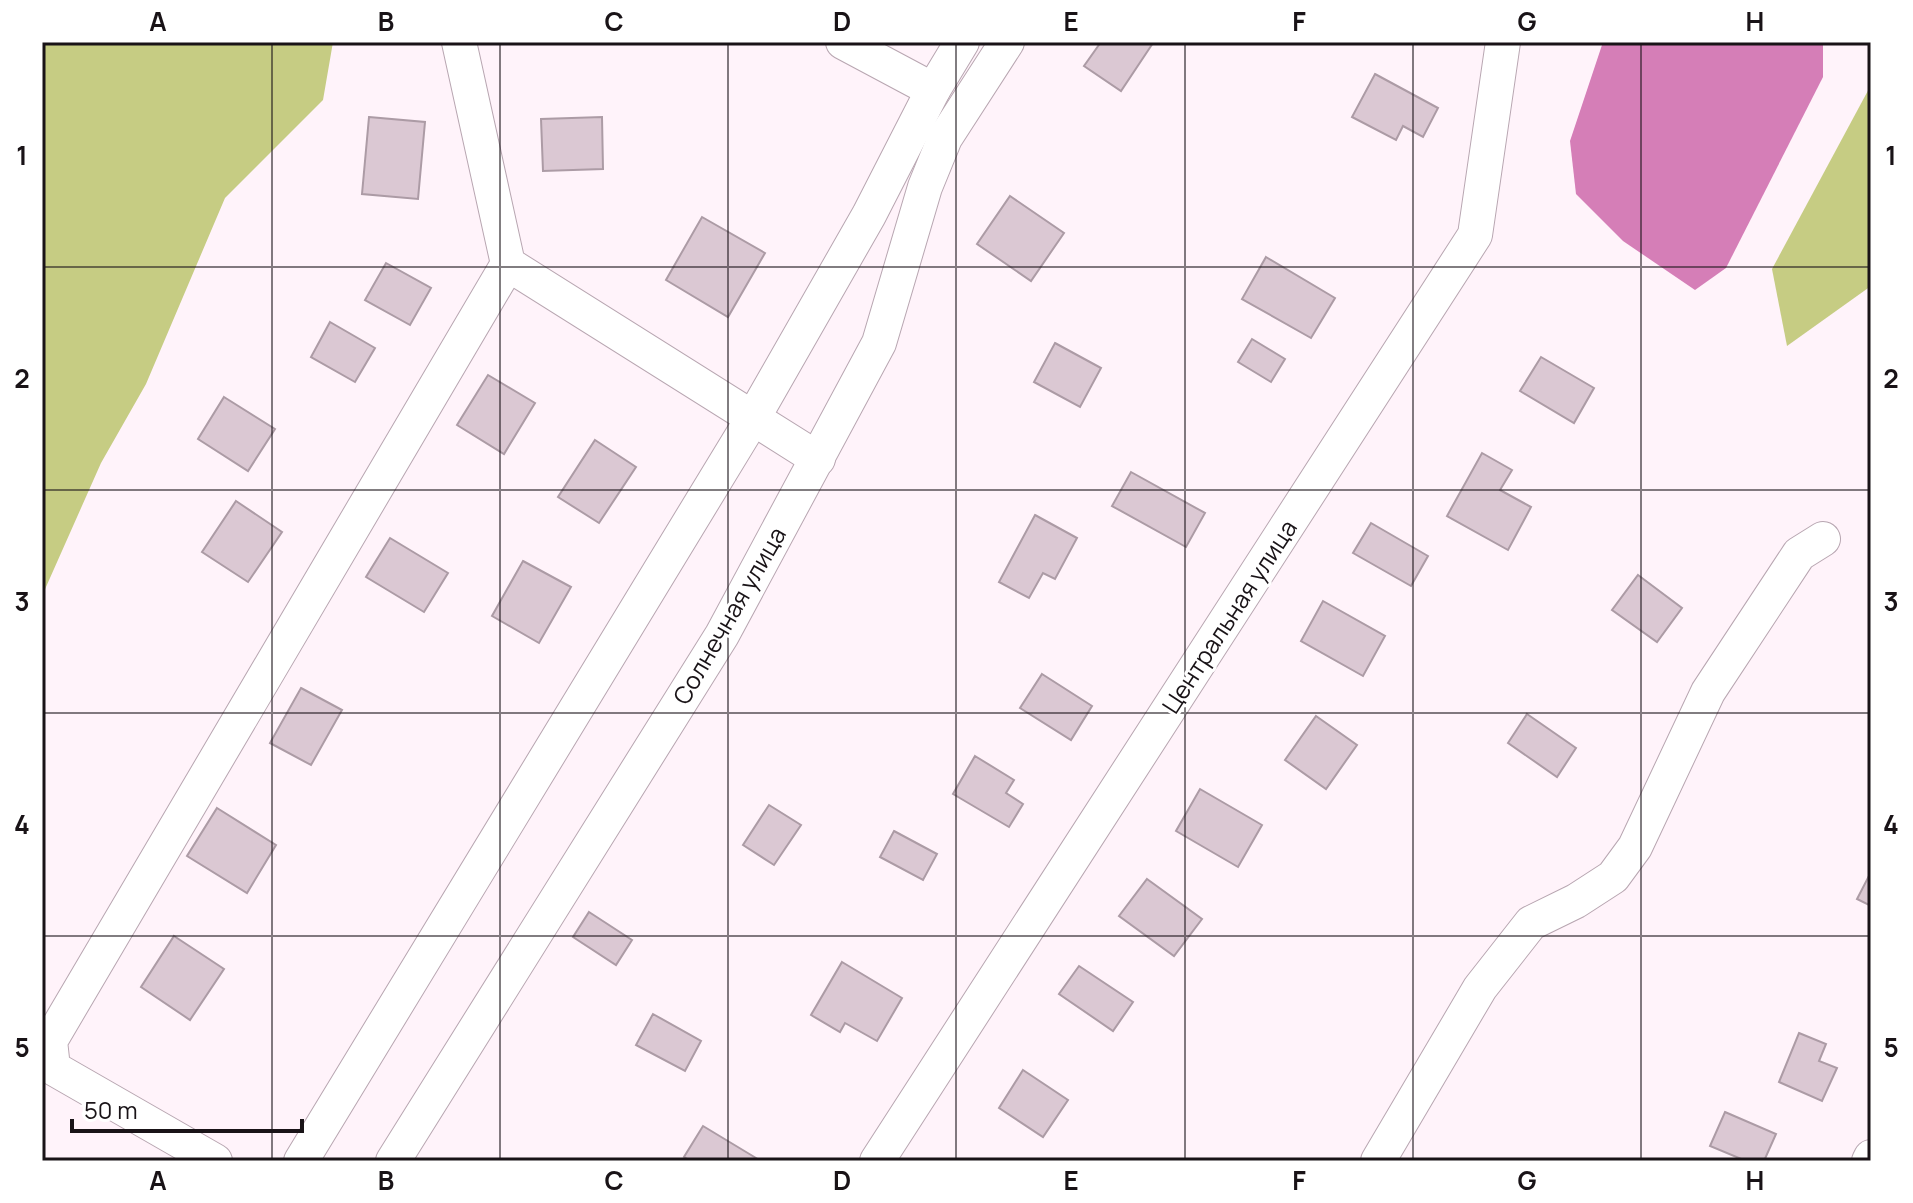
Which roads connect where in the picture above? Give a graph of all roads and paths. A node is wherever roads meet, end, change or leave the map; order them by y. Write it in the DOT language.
graph roads {
  1 [pos="459,42"];
  2 [pos="843,42"];
  3 [pos="962,42"];
  4 [pos="1007,42"];
  5 [pos="1503,42"];
  6 [pos="933,90"];
  7 [pos="508,264"];
  8 [pos="753,418"];
  9 [pos="818,459"];
  10 [pos="1823,539"];
  11 [pos="215,1161"];
  12 [pos="301,1161"];
  13 [pos="393,1161"];
  14 [pos="877,1161"];
  15 [pos="1378,1161"];
  1 -- 7 [label="street"];
  2 -- 6 [label="street"];
  3 -- 6 [label="street"];
  4 -- 9 [label="street, Солнечная улица"];
  5 -- 14 [label="street, Центральная улица"];
  6 -- 8 [label="street"];
  7 -- 8 [label="street"];
  7 -- 11 [label="street"];
  8 -- 9 [label="street"];
  8 -- 12 [label="street"];
  9 -- 13 [label="street, Солнечная улица"];
  10 -- 15 [label="street"];
}
